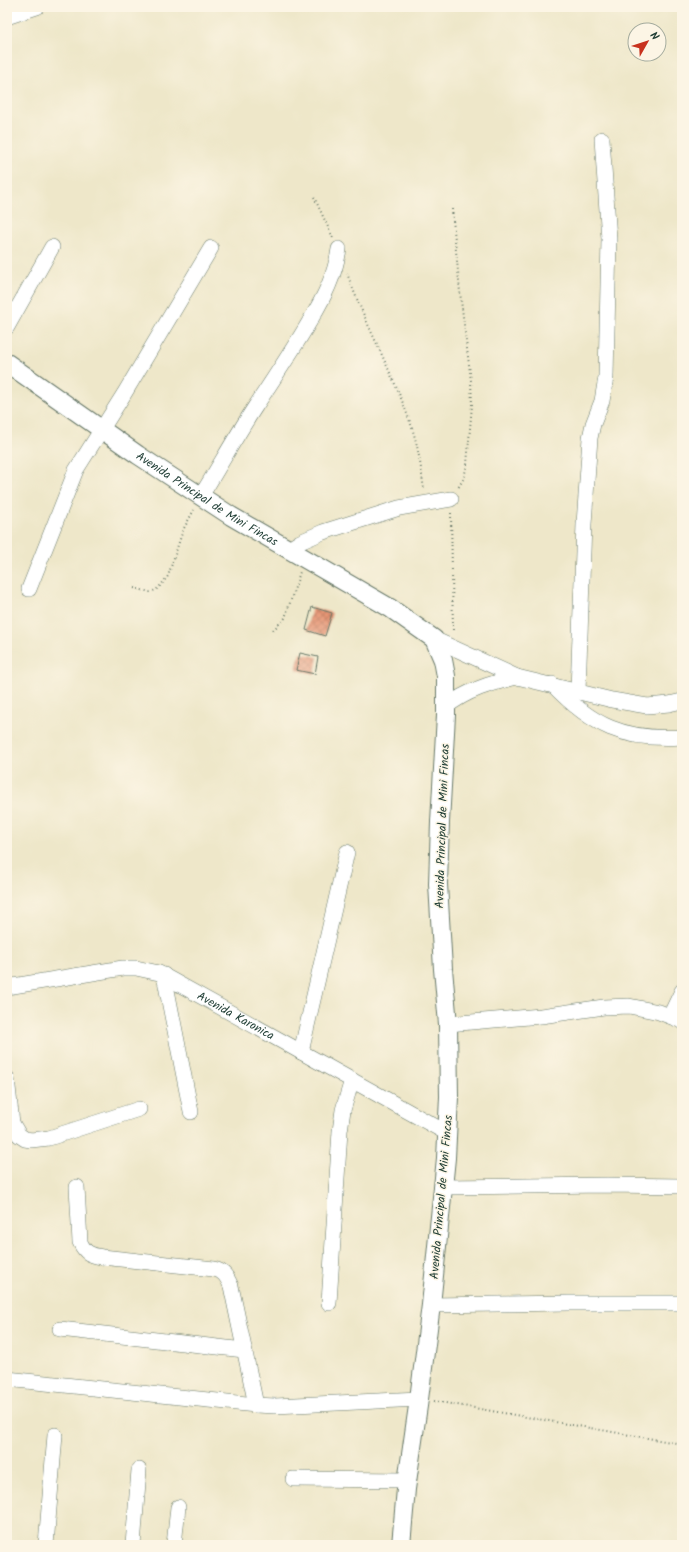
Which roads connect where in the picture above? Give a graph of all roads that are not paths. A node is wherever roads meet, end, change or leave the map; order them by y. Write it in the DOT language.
graph roads {
  1 [pos="37,7"];
  2 [pos="7,17"];
  3 [pos="602,139"];
  4 [pos="52,247"];
  5 [pos="211,248"];
  6 [pos="339,249"];
  7 [pos="7,326"];
  8 [pos="7,363"];
  9 [pos="101,429"];
  10 [pos="201,496"];
  11 [pos="451,499"];
  12 [pos="297,554"];
  13 [pos="29,589"];
  14 [pos="434,639"];
  15 [pos="517,677"];
  16 [pos="552,684"];
  17 [pos="578,691"];
  18 [pos="682,701"];
  19 [pos="446,707"];
  20 [pos="682,737"];
  21 [pos="347,852"];
  22 [pos="164,975"];
  23 [pos="7,987"];
  24 [pos="682,991"];
  25 [pos="676,1019"];
  26 [pos="448,1024"];
  27 [pos="301,1052"];
  28 [pos="7,1078"];
  29 [pos="352,1080"];
  30 [pos="139,1109"];
  31 [pos="192,1112"];
  32 [pos="447,1133"];
  33 [pos="682,1186"];
  34 [pos="77,1187"];
  35 [pos="444,1187"];
  36 [pos="329,1303"];
  37 [pos="682,1303"];
  38 [pos="431,1305"];
  39 [pos="60,1329"];
  40 [pos="244,1350"];
  41 [pos="7,1379"];
  42 [pos="419,1399"];
  43 [pos="256,1405"];
  44 [pos="55,1435"];
  45 [pos="139,1470"];
  46 [pos="293,1479"];
  47 [pos="407,1480"];
  48 [pos="178,1507"];
  49 [pos="46,1545"];
  50 [pos="133,1545"];
  51 [pos="174,1545"];
  52 [pos="401,1545"];
  1 -- 2 [label="street"];
  3 -- 17 [label="street"];
  4 -- 7 [label="street"];
  5 -- 9 [label="street"];
  6 -- 10 [label="street"];
  8 -- 9 [label="street, Avenida Principal de Mini Fincas"];
  9 -- 10 [label="street, Avenida Principal de Mini Fincas"];
  9 -- 13 [label="street"];
  10 -- 12 [label="street, Avenida Principal de Mini Fincas"];
  11 -- 12 [label="street"];
  12 -- 14 [label="street, Avenida Principal de Mini Fincas"];
  14 -- 15 [label="street"];
  14 -- 19 [label="street, Avenida Principal de Mini Fincas"];
  15 -- 16 [label="street"];
  15 -- 19 [label="street"];
  16 -- 17 [label="street"];
  16 -- 20 [label="street"];
  17 -- 18 [label="street"];
  19 -- 26 [label="street, Avenida Principal de Mini Fincas"];
  21 -- 27 [label="street"];
  22 -- 23 [label="street, Avenida Karonica"];
  22 -- 27 [label="street, Avenida Karonica"];
  22 -- 31 [label="street"];
  24 -- 25 [label="street"];
  25 -- 26 [label="street"];
  26 -- 32 [label="street, Avenida Principal de Mini Fincas"];
  27 -- 29 [label="street, Avenida Karonica"];
  28 -- 30 [label="street"];
  29 -- 32 [label="street, Avenida Karonica"];
  29 -- 36 [label="street"];
  32 -- 35 [label="street, Avenida Principal de Mini Fincas"];
  33 -- 35 [label="street"];
  34 -- 40 [label="street"];
  35 -- 38 [label="street, Avenida Principal de Mini Fincas"];
  37 -- 38 [label="street"];
  38 -- 42 [label="street, Avenida Principal de Mini Fincas"];
  39 -- 40 [label="street"];
  40 -- 43 [label="street"];
  41 -- 43 [label="street"];
  42 -- 43 [label="street"];
  42 -- 47 [label="street, Avenida Principal de Mini Fincas"];
  44 -- 49 [label="street"];
  45 -- 50 [label="street"];
  46 -- 47 [label="street"];
  47 -- 52 [label="street, Avenida Principal de Mini Fincas"];
  48 -- 51 [label="street"];
}
